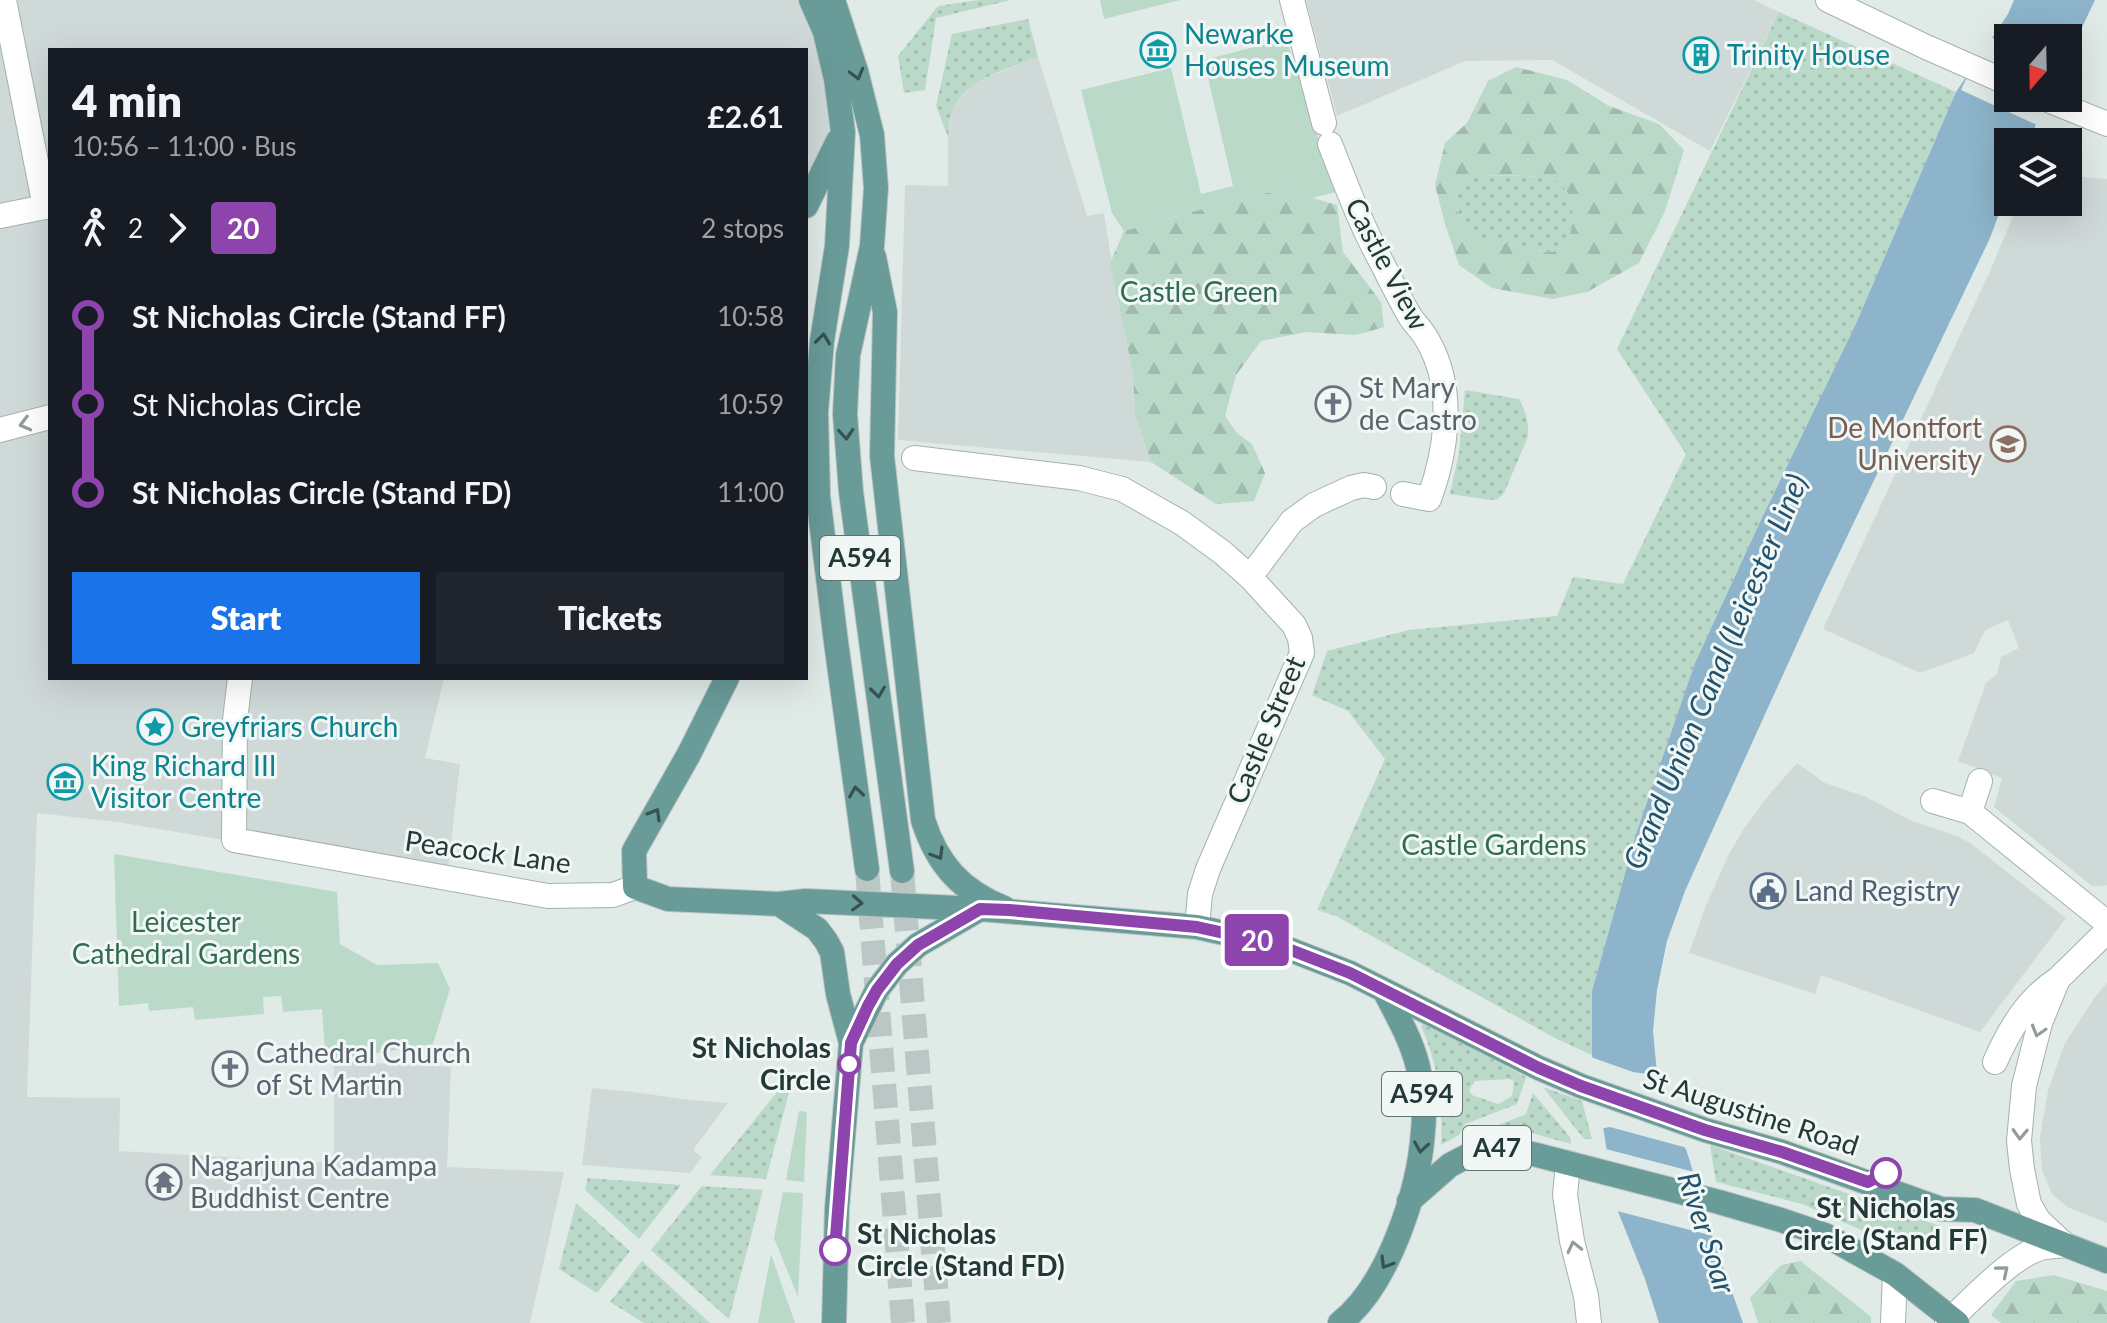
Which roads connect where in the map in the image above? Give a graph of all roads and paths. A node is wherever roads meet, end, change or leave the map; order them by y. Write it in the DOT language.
graph roads {
  1 [pos="4,0"];
  2 [pos="811,0"];
  3 [pos="833,0"];
  4 [pos="1292,0"];
  5 [pos="1828,0"];
  6 [pos="1994,77"];
  7 [pos="2076,112"];
  8 [pos="2107,124"];
  9 [pos="843,132"];
  10 [pos="808,202"];
  11 [pos="48,207"];
  12 [pos="0,216"];
  13 [pos="872,246"];
  14 [pos="48,418"];
  15 [pos="0,430"];
  16 [pos="914,458"];
  17 [pos="1374,487"];
  18 [pos="1403,494"];
  19 [pos="1250,577"];
  20 [pos="240,680"];
  21 [pos="726,680"];
  22 [pos="1980,781"];
  23 [pos="1933,801"];
  24 [pos="1970,812"];
  25 [pos="867,869"];
  26 [pos="902,871"];
  27 [pos="635,887"];
  28 [pos="779,904"];
  29 [pos="980,909"];
  30 [pos="1009,910"];
  31 [pos="2107,923"];
  32 [pos="1197,927"];
  33 [pos="2107,931"];
  34 [pos="2058,979"];
  35 [pos="1385,992"];
  36 [pos="851,1043"];
  37 [pos="1995,1062"];
  38 [pos="1568,1163"];
  39 [pos="1409,1201"];
  40 [pos="2072,1248"];
  41 [pos="2107,1261"];
  42 [pos="1895,1274"];
  43 [pos="1347,1321"];
  44 [pos="1952,1321"];
  45 [pos="834,1323"];
  46 [pos="1589,1323"];
  47 [pos="1893,1323"];
  1 -- 11 [label="street"];
  2 -- 9 [label="main road, A594"];
  3 -- 13 [label="main road, A594, one-way"];
  4 -- 18 [label="street, Castle View"];
  5 -- 6 [label="street"];
  7 -- 8 [label="street"];
  9 -- 10 [label="main road"];
  25 -- 9 [label="main road, A594, one-way"];
  11 -- 12 [label="street"];
  13 -- 26 [label="main road, A594, one-way"];
  13 -- 30 [label="main road, A594, one-way"];
  14 -- 15 [label="street, one-way"];
  16 -- 19 [label="street, Castle Street"];
  17 -- 19 [label="street"];
  19 -- 32 [label="street, Castle Street"];
  20 -- 27 [label="street, Peacock Lane"];
  27 -- 21 [label="main road, one-way"];
  22 -- 24 [label="street"];
  23 -- 24 [label="street"];
  24 -- 31 [label="street"];
  27 -- 28 [label="main road, Peacock Lane / A594"];
  28 -- 29 [label="main road, A594, one-way"];
  28 -- 36 [label="main road"];
  29 -- 30 [label="main road, A594"];
  29 -- 36 [label="main road"];
  30 -- 32 [label="main road, A594"];
  32 -- 35 [label="main road, A594"];
  33 -- 34 [label="street"];
  34 -- 37 [label="street"];
  34 -- 40 [label="street, one-way"];
  35 -- 39 [label="main road, A594, one-way"];
  35 -- 40 [label="main road, St Augustine Road"];
  36 -- 45 [label="main road"];
  38 -- 39 [label="main road, A47"];
  38 -- 42 [label="main road, A47"];
  46 -- 38 [label="street, one-way"];
  39 -- 43 [label="main road, A594, one-way"];
  40 -- 41 [label="main road, St Augustine Road"];
  44 -- 40 [label="street, one-way"];
  42 -- 44 [label="main road, A47"];
  42 -- 47 [label="street"];
}
